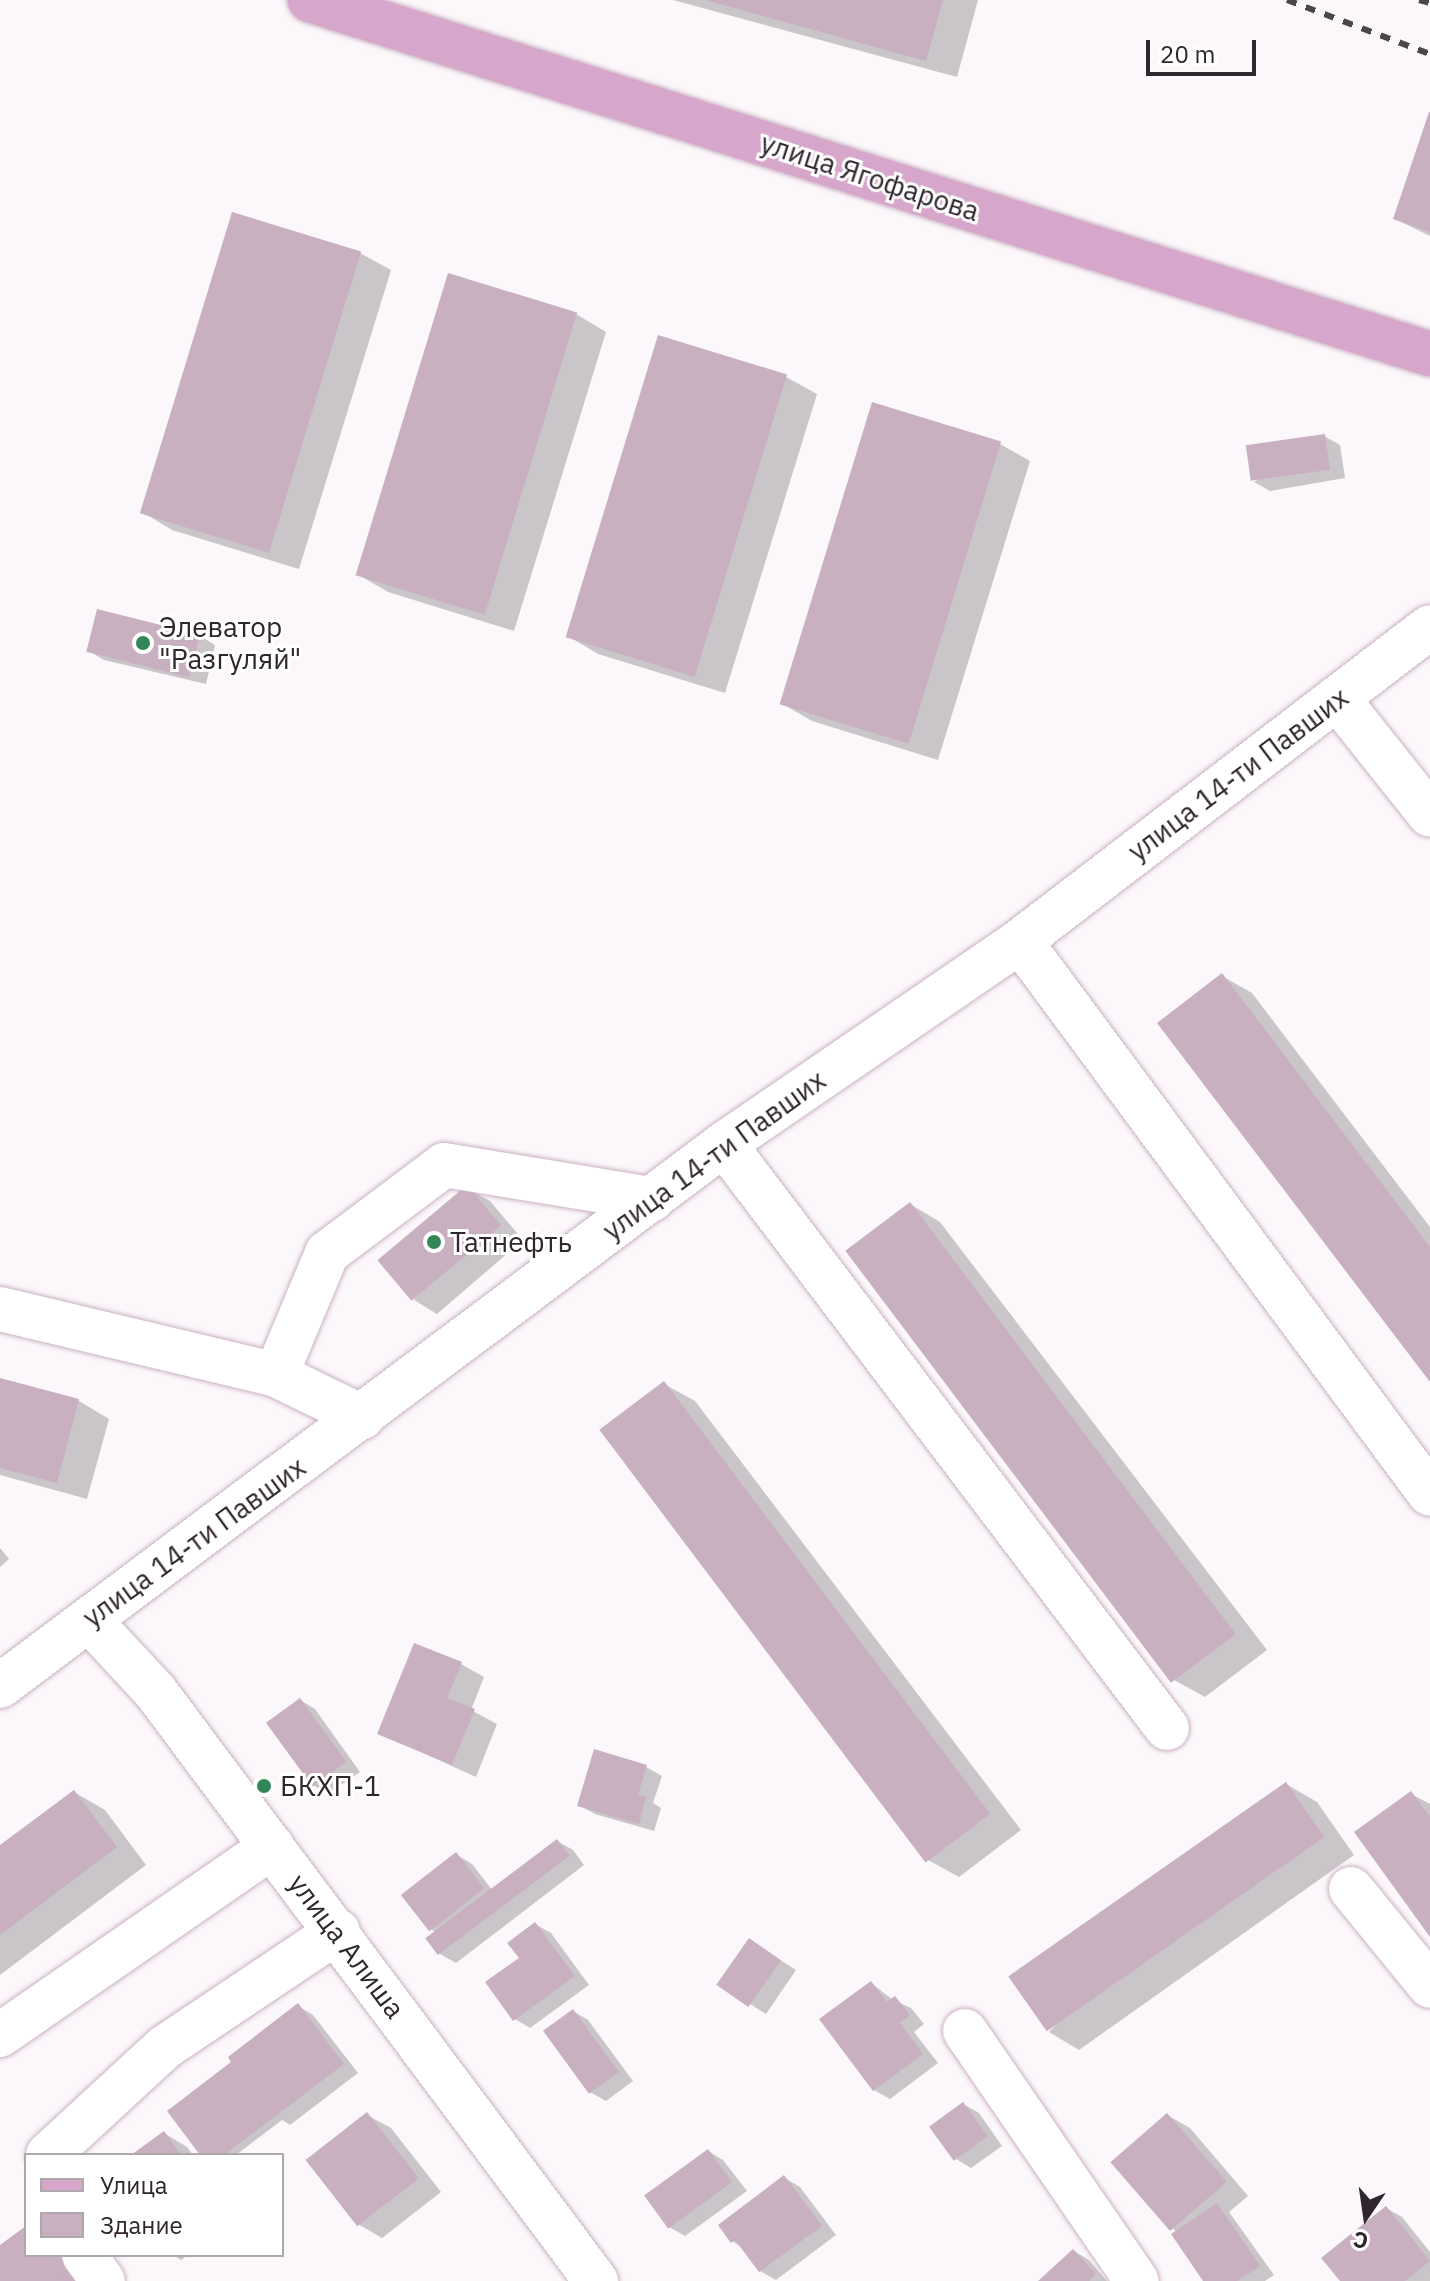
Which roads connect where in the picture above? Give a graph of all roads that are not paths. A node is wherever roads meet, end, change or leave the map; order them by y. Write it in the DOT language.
graph roads {
  1 [pos="310,0"];
  2 [pos="1430,354"];
  3 [pos="1420,645"];
  4 [pos="1337,698"];
  5 [pos="1430,815"];
  6 [pos="1020,941"];
  7 [pos="724,1144"];
  8 [pos="652,1199"];
  9 [pos="0,1309"];
  10 [pos="276,1375"];
  11 [pos="362,1417"];
  12 [pos="1430,1494"];
  13 [pos="89,1620"];
  14 [pos="0,1686"];
  15 [pos="1167,1728"];
  16 [pos="272,1847"];
  17 [pos="1351,1889"];
  18 [pos="338,1931"];
  19 [pos="1430,1986"];
  20 [pos="965,2031"];
  21 [pos="0,2035"];
  22 [pos="50,2153"];
  23 [pos="85,2257"];
  24 [pos="103,2281"];
  25 [pos="596,2281"];
  26 [pos="1137,2281"];
  1 -- 2 [label="main road, улица Ягофарова"];
  3 -- 4 [label="street, улица 14-ти Павших"];
  4 -- 5 [label="street"];
  4 -- 6 [label="street, улица 14-ти Павших"];
  6 -- 7 [label="street, улица 14-ти Павших"];
  6 -- 12 [label="street"];
  7 -- 8 [label="street, улица 14-ти Павших"];
  7 -- 15 [label="street"];
  8 -- 10 [label="street"];
  8 -- 11 [label="street, улица 14-ти Павших"];
  9 -- 10 [label="street"];
  10 -- 11 [label="street"];
  11 -- 13 [label="street, улица 14-ти Павших"];
  13 -- 14 [label="street, улица 14-ти Павших"];
  13 -- 16 [label="street, улица Алиша"];
  16 -- 18 [label="street, улица Алиша"];
  16 -- 21 [label="street"];
  17 -- 19 [label="street"];
  18 -- 22 [label="street"];
  18 -- 25 [label="street, улица Алиша"];
  20 -- 26 [label="street"];
  23 -- 24 [label="street"];
}
